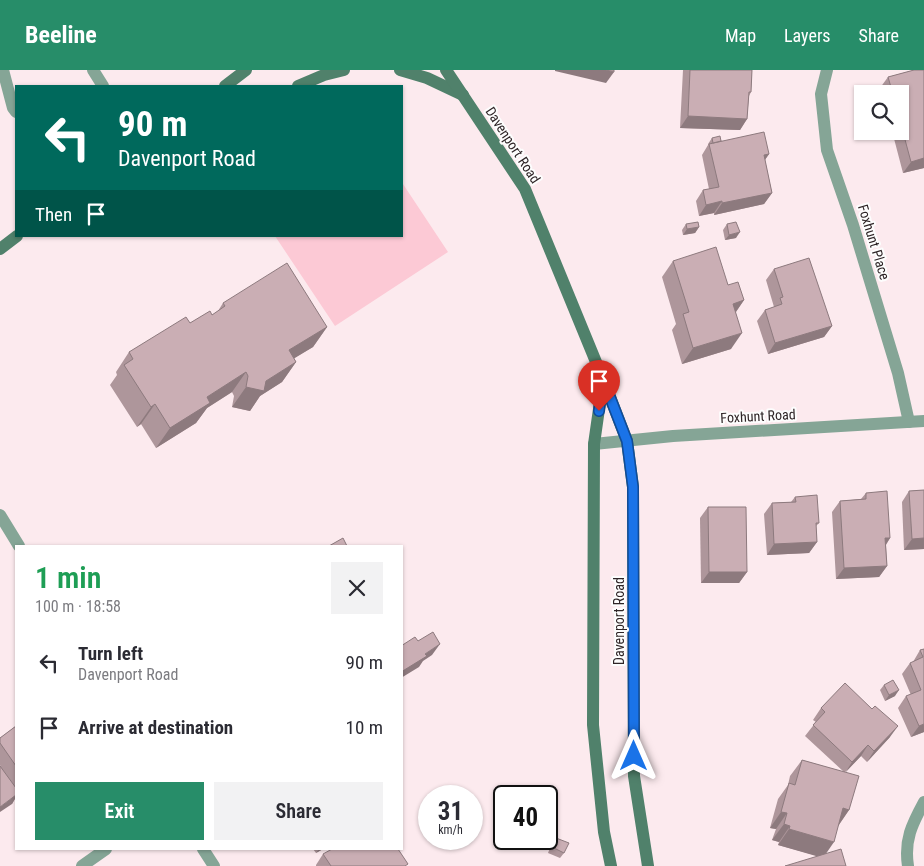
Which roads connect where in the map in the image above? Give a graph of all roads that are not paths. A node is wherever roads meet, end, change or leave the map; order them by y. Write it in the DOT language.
graph roads {
  1 [pos="3,70"];
  2 [pos="93,70"];
  3 [pos="246,70"];
  4 [pos="344,70"];
  5 [pos="400,70"];
  6 [pos="446,70"];
  7 [pos="827,70"];
  8 [pos="102,85"];
  9 [pos="226,85"];
  10 [pos="300,85"];
  11 [pos="465,97"];
  12 [pos="15,110"];
  13 [pos="15,237"];
  14 [pos="0,249"];
  15 [pos="603,379"];
  16 [pos="924,421"];
  17 [pos="910,422"];
  18 [pos="627,441"];
  19 [pos="594,444"];
  20 [pos="0,515"];
  21 [pos="18,545"];
  22 [pos="924,802"];
  23 [pos="105,850"];
  24 [pos="204,850"];
  25 [pos="82,866"];
  26 [pos="214,866"];
  27 [pos="611,866"];
  28 [pos="648,866"];
  29 [pos="908,866"];
  1 -- 12 [label="street"];
  2 -- 8 [label="street"];
  3 -- 9 [label="street"];
  4 -- 10 [label="street"];
  5 -- 11 [label="street"];
  6 -- 11 [label="street, Davenport Road"];
  7 -- 17 [label="street, Foxhunt Place"];
  11 -- 15 [label="street, Davenport Road"];
  13 -- 14 [label="street"];
  15 -- 18 [label="street, Davenport Road"];
  15 -- 19 [label="street, Davenport Road"];
  16 -- 17 [label="street, Foxhunt Road"];
  17 -- 18 [label="street, Foxhunt Road"];
  18 -- 19 [label="street, Foxhunt Road"];
  18 -- 28 [label="street, Davenport Road"];
  19 -- 27 [label="street, Davenport Road"];
  20 -- 21 [label="street"];
  22 -- 29 [label="street"];
  23 -- 25 [label="street"];
  24 -- 26 [label="street"];
}
